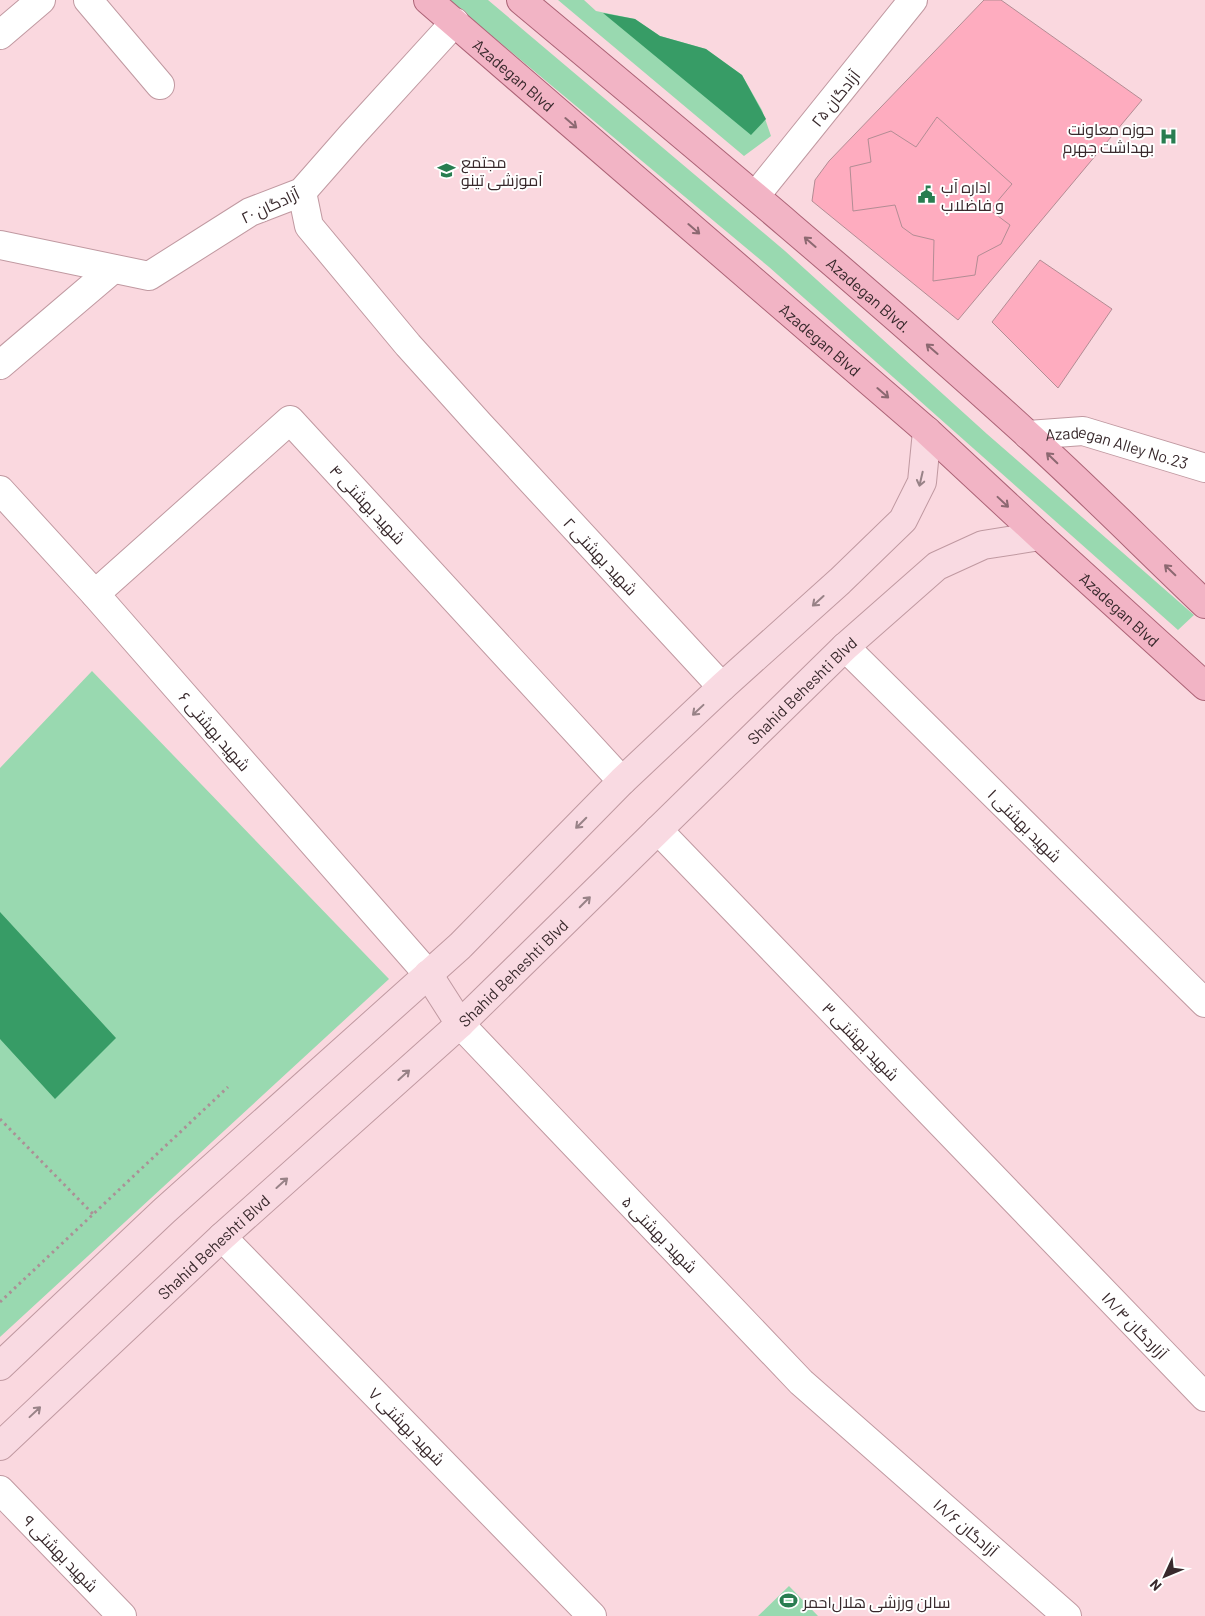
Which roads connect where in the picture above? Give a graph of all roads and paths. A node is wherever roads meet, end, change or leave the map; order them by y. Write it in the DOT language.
graph roads {
  1 [pos="41,0"];
  2 [pos="88,0"];
  3 [pos="428,0"];
  4 [pos="521,0"];
  5 [pos="913,0"];
  6 [pos="455,22"];
  7 [pos="0,35"];
  8 [pos="160,85"];
  9 [pos="302,192"];
  10 [pos="756,195"];
  11 [pos="0,245"];
  12 [pos="113,268"];
  13 [pos="0,365"];
  14 [pos="927,431"];
  15 [pos="1028,435"];
  16 [pos="1205,468"];
  17 [pos="0,490"];
  18 [pos="1040,536"];
  19 [pos="95,594"];
  20 [pos="1205,604"];
  21 [pos="845,647"];
  22 [pos="1205,686"];
  23 [pos="722,687"];
  24 [pos="622,781"];
  25 [pos="658,830"];
  26 [pos="428,974"];
  27 [pos="1205,1003"];
  28 [pos="460,1024"];
  29 [pos="228,1087"];
  30 [pos="0,1119"];
  31 [pos="93,1214"];
  32 [pos="222,1237"];
  33 [pos="1065,1252"];
  34 [pos="0,1302"];
  35 [pos="0,1366"];
  36 [pos="1205,1398"];
  37 [pos="866,1438"];
  38 [pos="0,1446"];
  39 [pos="0,1490"];
  40 [pos="122,1616"];
  41 [pos="592,1616"];
  42 [pos="1067,1616"];
  1 -- 7 [label="street"];
  2 -- 8 [label="street"];
  3 -- 6 [label="main road, َAzadegan Blvd"];
  4 -- 10 [label="main road, Azadegan Blvd."];
  5 -- 10 [label="street, آزادگان ۲۵"];
  6 -- 9 [label="street, آزادگان ۲۰"];
  6 -- 14 [label="main road, َAzadegan Blvd, one-way"];
  9 -- 12 [label="street, آزادگان ۲۰"];
  9 -- 23 [label="street, شهید بهشتی ۲"];
  15 -- 10 [label="main road, Azadegan Blvd., one-way"];
  11 -- 12 [label="street, آزادگان ۲۰"];
  12 -- 13 [label="street"];
  14 -- 18 [label="main road, َAzadegan Blvd, one-way"];
  14 -- 23 [label="main road, one-way"];
  15 -- 16 [label="street, Azadegan Alley No.23"];
  20 -- 15 [label="main road, Azadegan Blvd., one-way"];
  17 -- 19 [label="street, شهید بهشتی ۶"];
  18 -- 21 [label="main road, Shahid Beheshti Blvd"];
  18 -- 22 [label="main road, َAzadegan Blvd"];
  19 -- 24 [label="street, شهید بهشتی ۴"];
  19 -- 26 [label="street, شهید بهشتی ۶"];
  21 -- 25 [label="main road, Shahid Beheshti Blvd"];
  21 -- 27 [label="street, شهید بهشتی ۱"];
  23 -- 24 [label="main road, one-way"];
  24 -- 26 [label="main road, one-way"];
  28 -- 25 [label="main road, Shahid Beheshti Blvd, one-way"];
  25 -- 33 [label="street, شهید بهشتی ۳"];
  26 -- 28 [label="main road"];
  26 -- 35 [label="main road"];
  32 -- 28 [label="main road, Shahid Beheshti Blvd, one-way"];
  28 -- 37 [label="street, شهید بهشتی ۵"];
  29 -- 31 [label="path"];
  30 -- 31 [label="path"];
  31 -- 34 [label="path"];
  38 -- 32 [label="main road, Shahid Beheshti Blvd, one-way"];
  32 -- 41 [label="street, شهید بهشتی ۷"];
  33 -- 36 [label="street, آزاردگان ۱۸/۴"];
  37 -- 42 [label="street, آزادگان ۱۸/۶"];
  39 -- 40 [label="street, شهید بهشتی ۹"];
}
